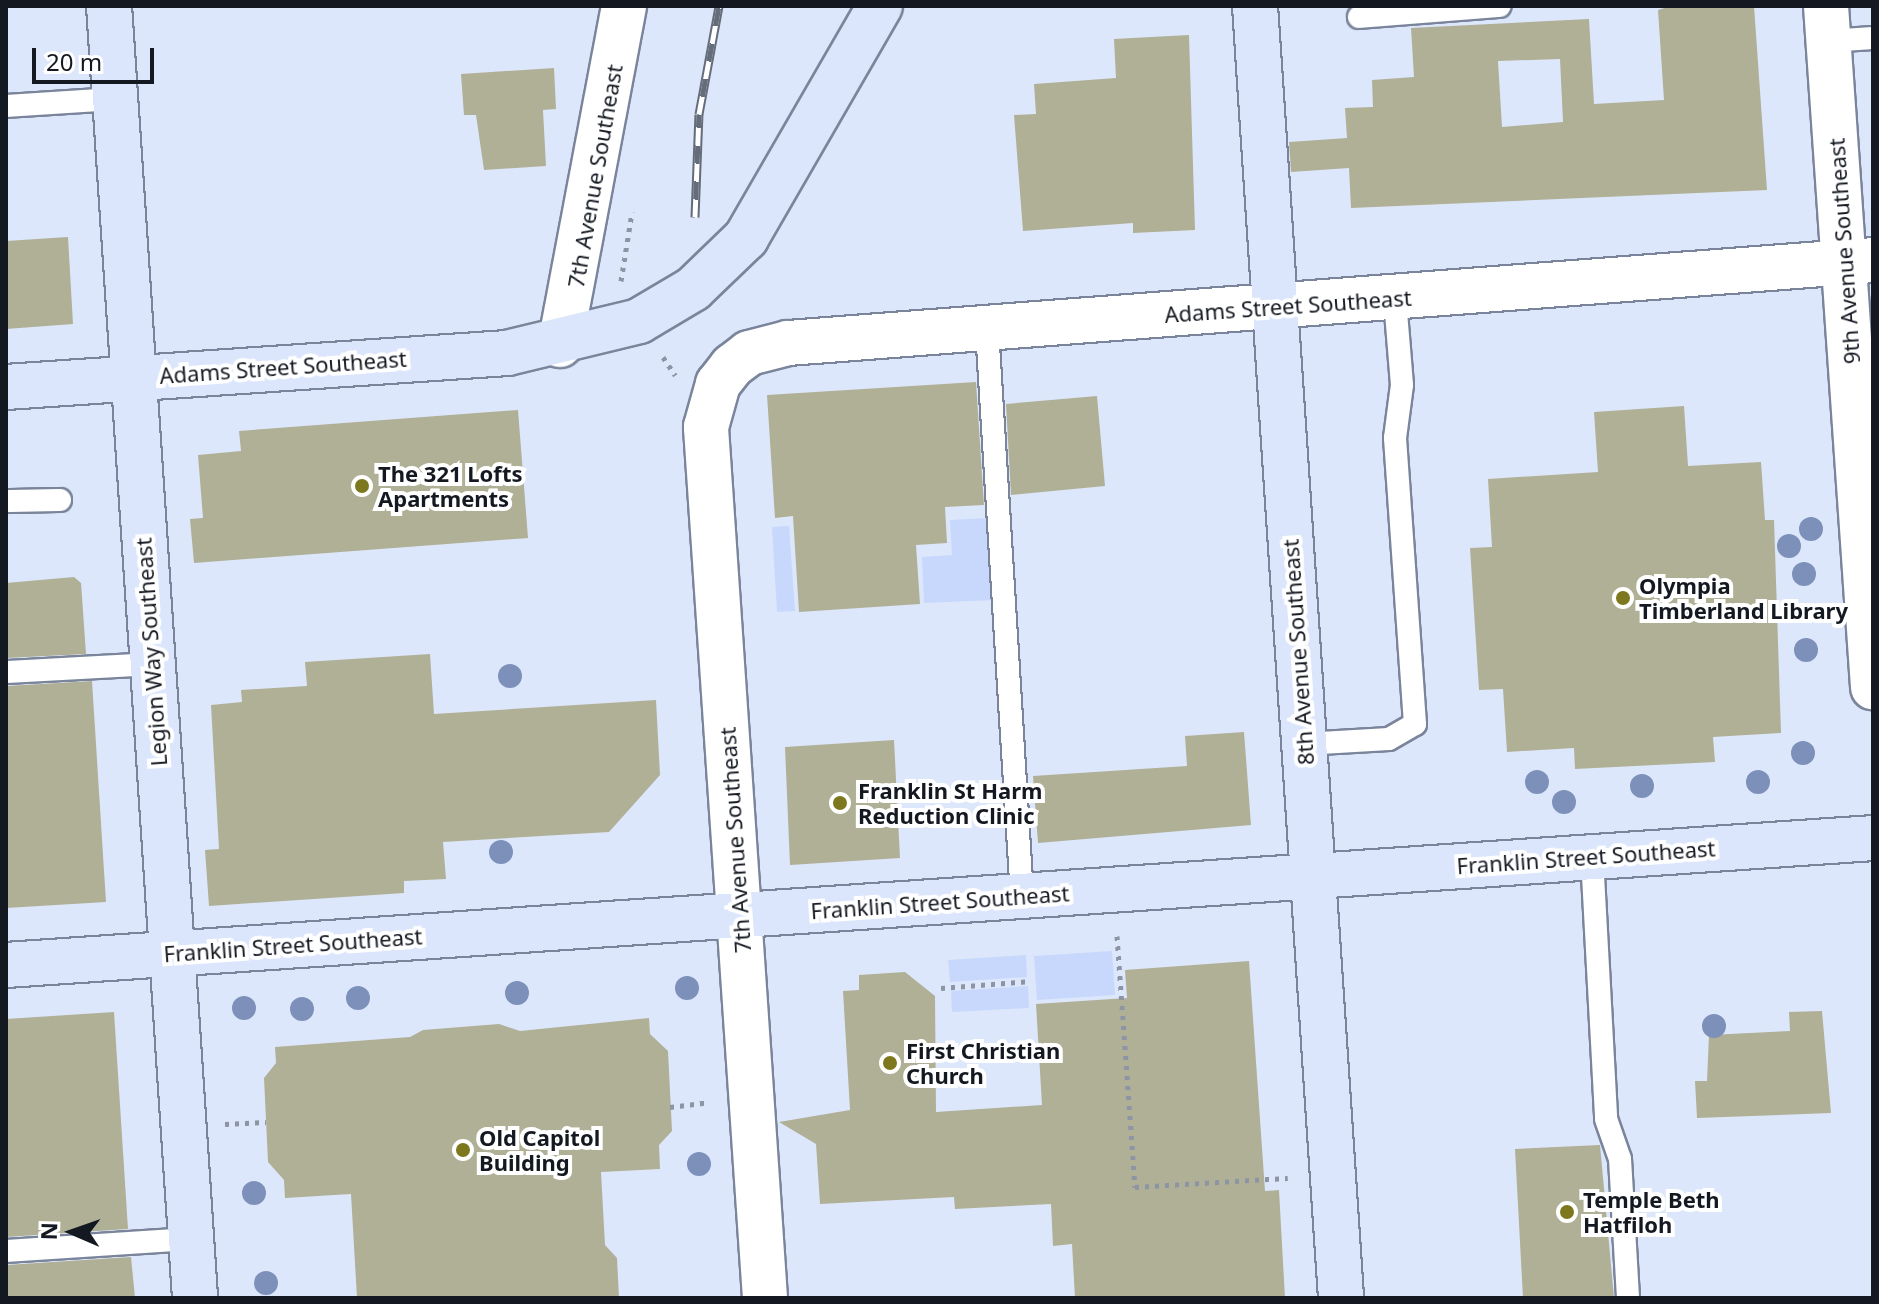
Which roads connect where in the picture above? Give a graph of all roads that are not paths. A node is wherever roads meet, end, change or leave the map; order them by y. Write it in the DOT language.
graph roads {
  1 [pos="109,6"];
  2 [pos="624,6"];
  3 [pos="880,6"];
  4 [pos="1255,6"];
  5 [pos="1500,6"];
  6 [pos="1359,17"];
  7 [pos="1827,23"];
  8 [pos="1873,38"];
  9 [pos="115,99"];
  10 [pos="6,106"];
  11 [pos="1859,261"];
  12 [pos="1395,299"];
  13 [pos="1277,308"];
  14 [pos="987,329"];
  15 [pos="560,345"];
  16 [pos="132,377"];
  17 [pos="698,381"];
  18 [pos="6,387"];
  19 [pos="60,500"];
  20 [pos="6,501"];
  21 [pos="152,664"];
  22 [pos="6,672"];
  23 [pos="1873,687"];
  24 [pos="1303,744"];
  25 [pos="1873,838"];
  26 [pos="1592,857"];
  27 [pos="1313,877"];
  28 [pos="1022,897"];
  29 [pos="740,914"];
  30 [pos="172,954"];
  31 [pos="6,965"];
  32 [pos="191,1239"];
  33 [pos="6,1251"];
  34 [pos="195,1298"];
  35 [pos="765,1298"];
  36 [pos="1341,1298"];
  37 [pos="1628,1298"];
  1 -- 9 [label="street, Legion Way Southeast"];
  2 -- 15 [label="street, 7th Avenue Southeast"];
  3 -- 15 [label="street, Adams Street Southeast"];
  4 -- 13 [label="street, 8th Avenue Southeast"];
  5 -- 6 [label="lane"];
  7 -- 8 [label="lane"];
  7 -- 11 [label="street, 9th Avenue Southeast"];
  9 -- 10 [label="lane"];
  9 -- 16 [label="street, Legion Way Southeast"];
  11 -- 12 [label="street, Adams Street Southeast"];
  11 -- 23 [label="street, 9th Avenue Southeast"];
  12 -- 13 [label="street, Adams Street Southeast"];
  12 -- 24 [label="lane"];
  13 -- 14 [label="street, Adams Street Southeast"];
  13 -- 24 [label="street, 8th Avenue Southeast"];
  14 -- 17 [label="street, Adams Street Southeast"];
  14 -- 28 [label="lane"];
  15 -- 16 [label="street, Adams Street Southeast"];
  16 -- 18 [label="street, Adams Street Southeast"];
  16 -- 21 [label="street, Legion Way Southeast"];
  17 -- 29 [label="street, 7th Avenue Southeast"];
  19 -- 20 [label="lane"];
  21 -- 22 [label="lane"];
  21 -- 30 [label="street, Legion Way Southeast"];
  24 -- 27 [label="street, 8th Avenue Southeast"];
  25 -- 26 [label="street, Franklin Street Southeast"];
  26 -- 27 [label="street, Franklin Street Southeast"];
  26 -- 37 [label="lane"];
  27 -- 28 [label="street, Franklin Street Southeast"];
  27 -- 36 [label="street, 8th Avenue Southeast"];
  28 -- 29 [label="street, Franklin Street Southeast"];
  29 -- 30 [label="street, Franklin Street Southeast"];
  29 -- 35 [label="street, 7th Avenue Southeast"];
  30 -- 31 [label="street, Franklin Street Southeast"];
  30 -- 32 [label="street, Legion Way Southeast"];
  32 -- 33 [label="lane"];
  32 -- 34 [label="street, Legion Way Southeast"];
}
